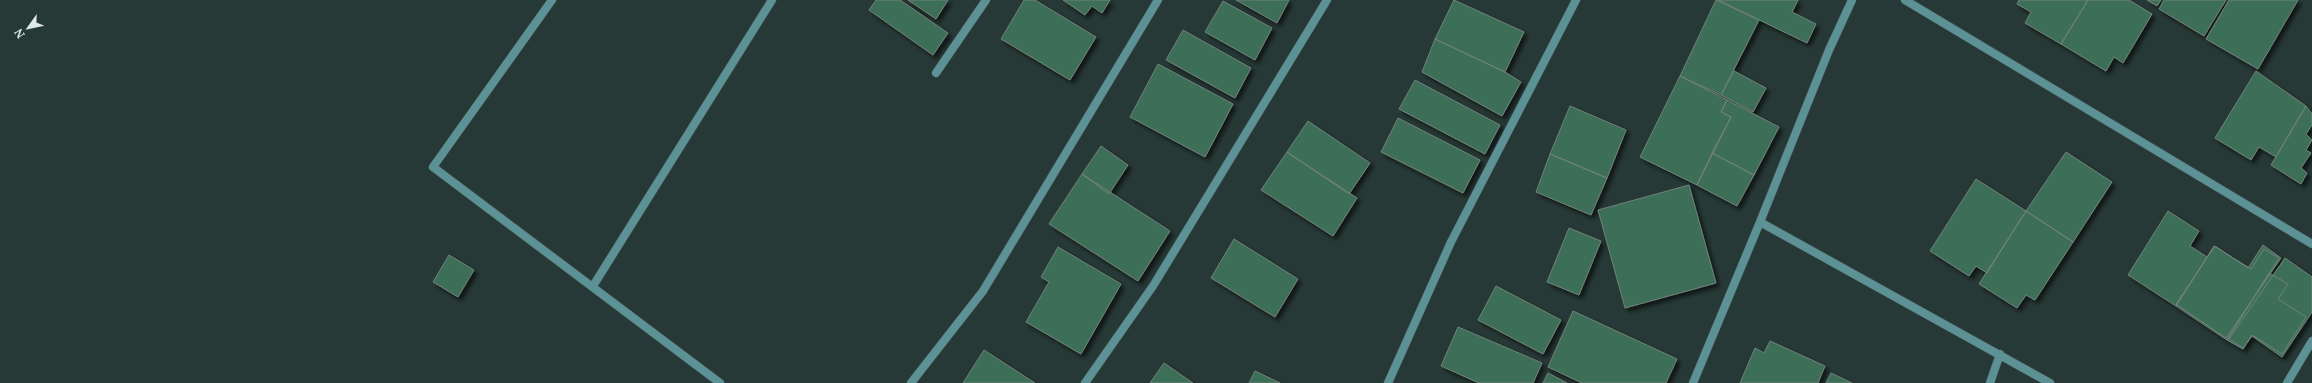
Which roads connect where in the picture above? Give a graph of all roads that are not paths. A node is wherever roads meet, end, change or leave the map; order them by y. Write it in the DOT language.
graph roads {
  1 [pos="552,0"];
  2 [pos="772,0"];
  3 [pos="986,0"];
  4 [pos="1158,0"];
  5 [pos="1327,0"];
  6 [pos="1576,0"];
  7 [pos="1852,0"];
  8 [pos="1905,0"];
  9 [pos="936,73"];
  10 [pos="1760,222"];
  11 [pos="2312,244"];
  12 [pos="593,286"];
  13 [pos="2312,341"];
  14 [pos="2000,354"];
  15 [pos="720,383"];
  16 [pos="910,383"];
  17 [pos="1085,383"];
  18 [pos="1388,383"];
  19 [pos="1692,383"];
  20 [pos="1990,383"];
  21 [pos="2050,383"];
  22 [pos="2287,383"];
  1 -- 12 [label="street"];
  2 -- 12 [label="street"];
  3 -- 9 [label="street"];
  4 -- 16 [label="street"];
  5 -- 17 [label="street"];
  6 -- 18 [label="street"];
  7 -- 10 [label="street"];
  8 -- 11 [label="street"];
  10 -- 14 [label="street"];
  10 -- 19 [label="street"];
  12 -- 15 [label="street"];
  13 -- 22 [label="street"];
  14 -- 20 [label="street"];
  14 -- 21 [label="street"];
}
